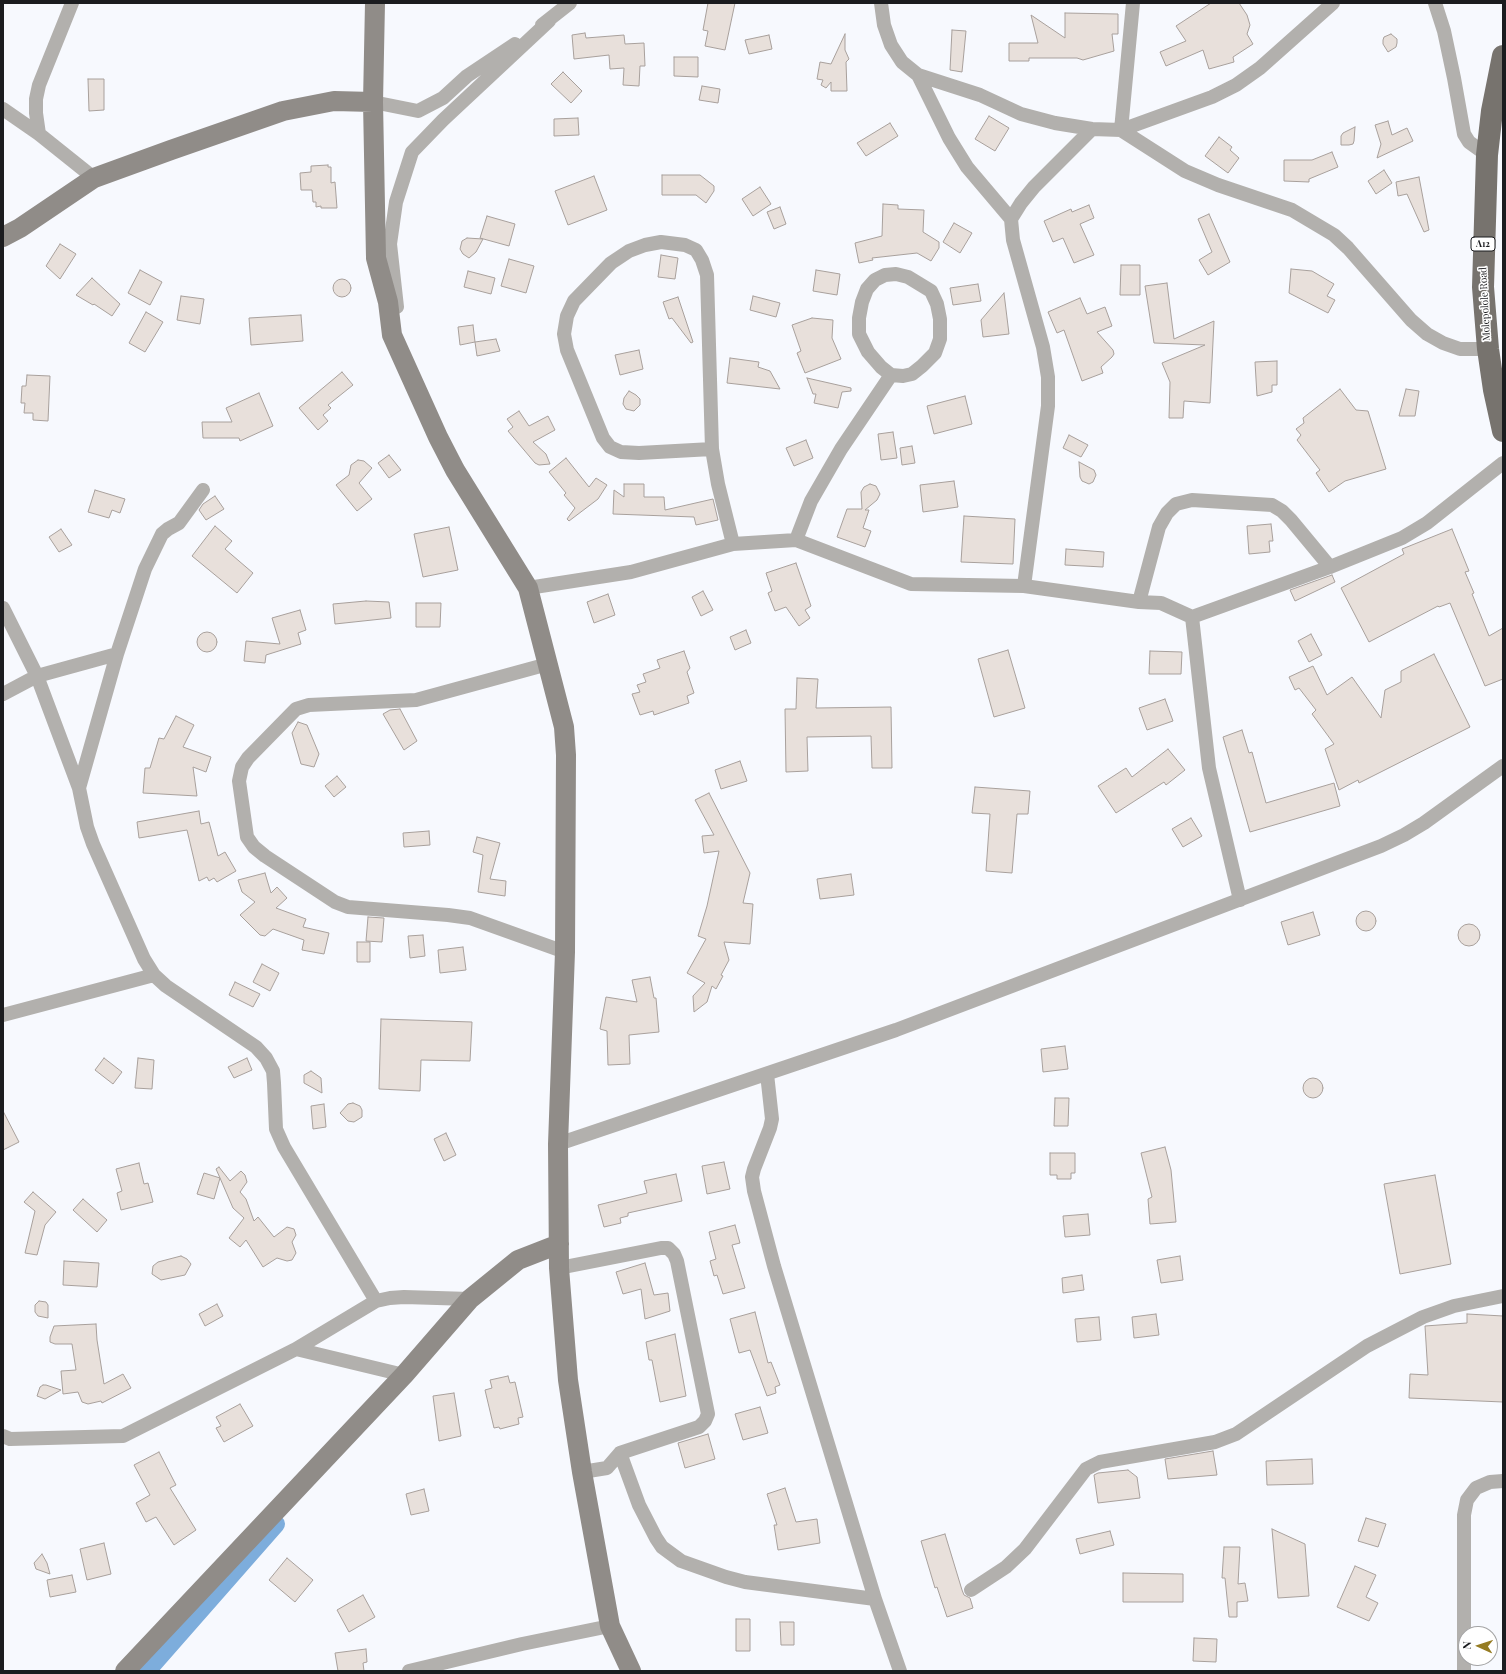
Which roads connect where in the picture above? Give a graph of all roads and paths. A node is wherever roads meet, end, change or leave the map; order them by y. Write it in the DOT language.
graph roads {
  1 [pos="72,3"];
  2 [pos="375,3"];
  3 [pos="570,3"];
  4 [pos="881,3"];
  5 [pos="1133,3"];
  6 [pos="1333,3"];
  7 [pos="1435,3"];
  8 [pos="549,21"];
  9 [pos="1503,56"];
  10 [pos="918,75"];
  11 [pos="373,102"];
  12 [pos="3,109"];
  13 [pos="1092,129"];
  14 [pos="1121,130"];
  15 [pos="39,134"];
  16 [pos="1487,154"];
  17 [pos="94,178"];
  18 [pos="1011,219"];
  19 [pos="3,237"];
  20 [pos="398,349"];
  21 [pos="1488,349"];
  22 [pos="891,375"];
  23 [pos="1498,390"];
  24 [pos="1503,431"];
  25 [pos="712,449"];
  26 [pos="1503,463"];
  27 [pos="203,490"];
  28 [pos="796,540"];
  29 [pos="733,544"];
  30 [pos="1330,567"];
  31 [pos="1024,586"];
  32 [pos="528,588"];
  33 [pos="1139,602"];
  34 [pos="3,608"];
  35 [pos="1192,617"];
  36 [pos="117,654"];
  37 [pos="548,664"];
  38 [pos="37,676"];
  39 [pos="3,694"];
  40 [pos="1503,766"];
  41 [pos="79,788"];
  42 [pos="1240,900"];
  43 [pos="565,952"];
  44 [pos="154,975"];
  45 [pos="3,1015"];
  46 [pos="767,1074"];
  47 [pos="558,1144"];
  48 [pos="559,1244"];
  49 [pos="559,1268"];
  50 [pos="1503,1296"];
  51 [pos="470,1299"];
  52 [pos="376,1301"];
  53 [pos="296,1350"];
  54 [pos="404,1375"];
  55 [pos="5,1439"];
  56 [pos="620,1453"];
  57 [pos="582,1472"];
  58 [pos="1503,1481"];
  59 [pos="971,1590"];
  60 [pos="875,1599"];
  61 [pos="610,1626"];
  62 [pos="125,1671"];
  63 [pos="409,1671"];
  64 [pos="632,1671"];
  65 [pos="900,1671"];
  66 [pos="1464,1671"];
  1 -- 15 [label="street"];
  2 -- 11 [label="street"];
  3 -- 8 [label="street"];
  4 -- 10 [label="street"];
  5 -- 14 [label="street"];
  6 -- 14 [label="street"];
  7 -- 16 [label="street"];
  8 -- 11 [label="street"];
  8 -- 20 [label="street"];
  9 -- 16 [label="main road, Molepolole Road / A12"];
  10 -- 13 [label="street"];
  10 -- 18 [label="street"];
  11 -- 17 [label="street"];
  11 -- 20 [label="street"];
  12 -- 15 [label="street"];
  13 -- 14 [label="street"];
  13 -- 18 [label="street"];
  14 -- 21 [label="street"];
  15 -- 17 [label="street"];
  16 -- 21 [label="main road, Molepolole Road / A12"];
  17 -- 19 [label="street"];
  18 -- 31 [label="street"];
  20 -- 32 [label="street"];
  21 -- 23 [label="main road, Molepolole Road / A12"];
  22 -- 22 [label="street"];
  22 -- 28 [label="street"];
  23 -- 24 [label="main road, Molepolole Road / A12"];
  25 -- 25 [label="street"];
  25 -- 29 [label="street"];
  26 -- 30 [label="street"];
  27 -- 36 [label="street"];
  28 -- 29 [label="street"];
  28 -- 31 [label="street"];
  29 -- 32 [label="street"];
  30 -- 33 [label="street"];
  30 -- 35 [label="street"];
  31 -- 33 [label="street"];
  32 -- 37 [label="street"];
  33 -- 35 [label="street"];
  34 -- 38 [label="street"];
  35 -- 42 [label="street"];
  36 -- 38 [label="street"];
  36 -- 41 [label="street"];
  37 -- 43 [label="street"];
  37 -- 43 [label="street"];
  38 -- 39 [label="street"];
  38 -- 41 [label="street"];
  40 -- 42 [label="street"];
  41 -- 44 [label="street"];
  42 -- 46 [label="street"];
  43 -- 47 [label="street"];
  44 -- 45 [label="street"];
  44 -- 52 [label="street"];
  46 -- 47 [label="street"];
  46 -- 60 [label="street"];
  47 -- 48 [label="street"];
  48 -- 49 [label="street"];
  48 -- 51 [label="street"];
  49 -- 56 [label="street"];
  49 -- 57 [label="street"];
  50 -- 59 [label="street"];
  51 -- 52 [label="street"];
  51 -- 54 [label="street"];
  52 -- 53 [label="street"];
  53 -- 54 [label="street"];
  53 -- 55 [label="street"];
  54 -- 62 [label="street"];
  56 -- 57 [label="street"];
  56 -- 60 [label="street"];
  57 -- 61 [label="street"];
  58 -- 66 [label="street"];
  60 -- 65 [label="street"];
  61 -- 63 [label="street"];
  61 -- 64 [label="street"];
}
